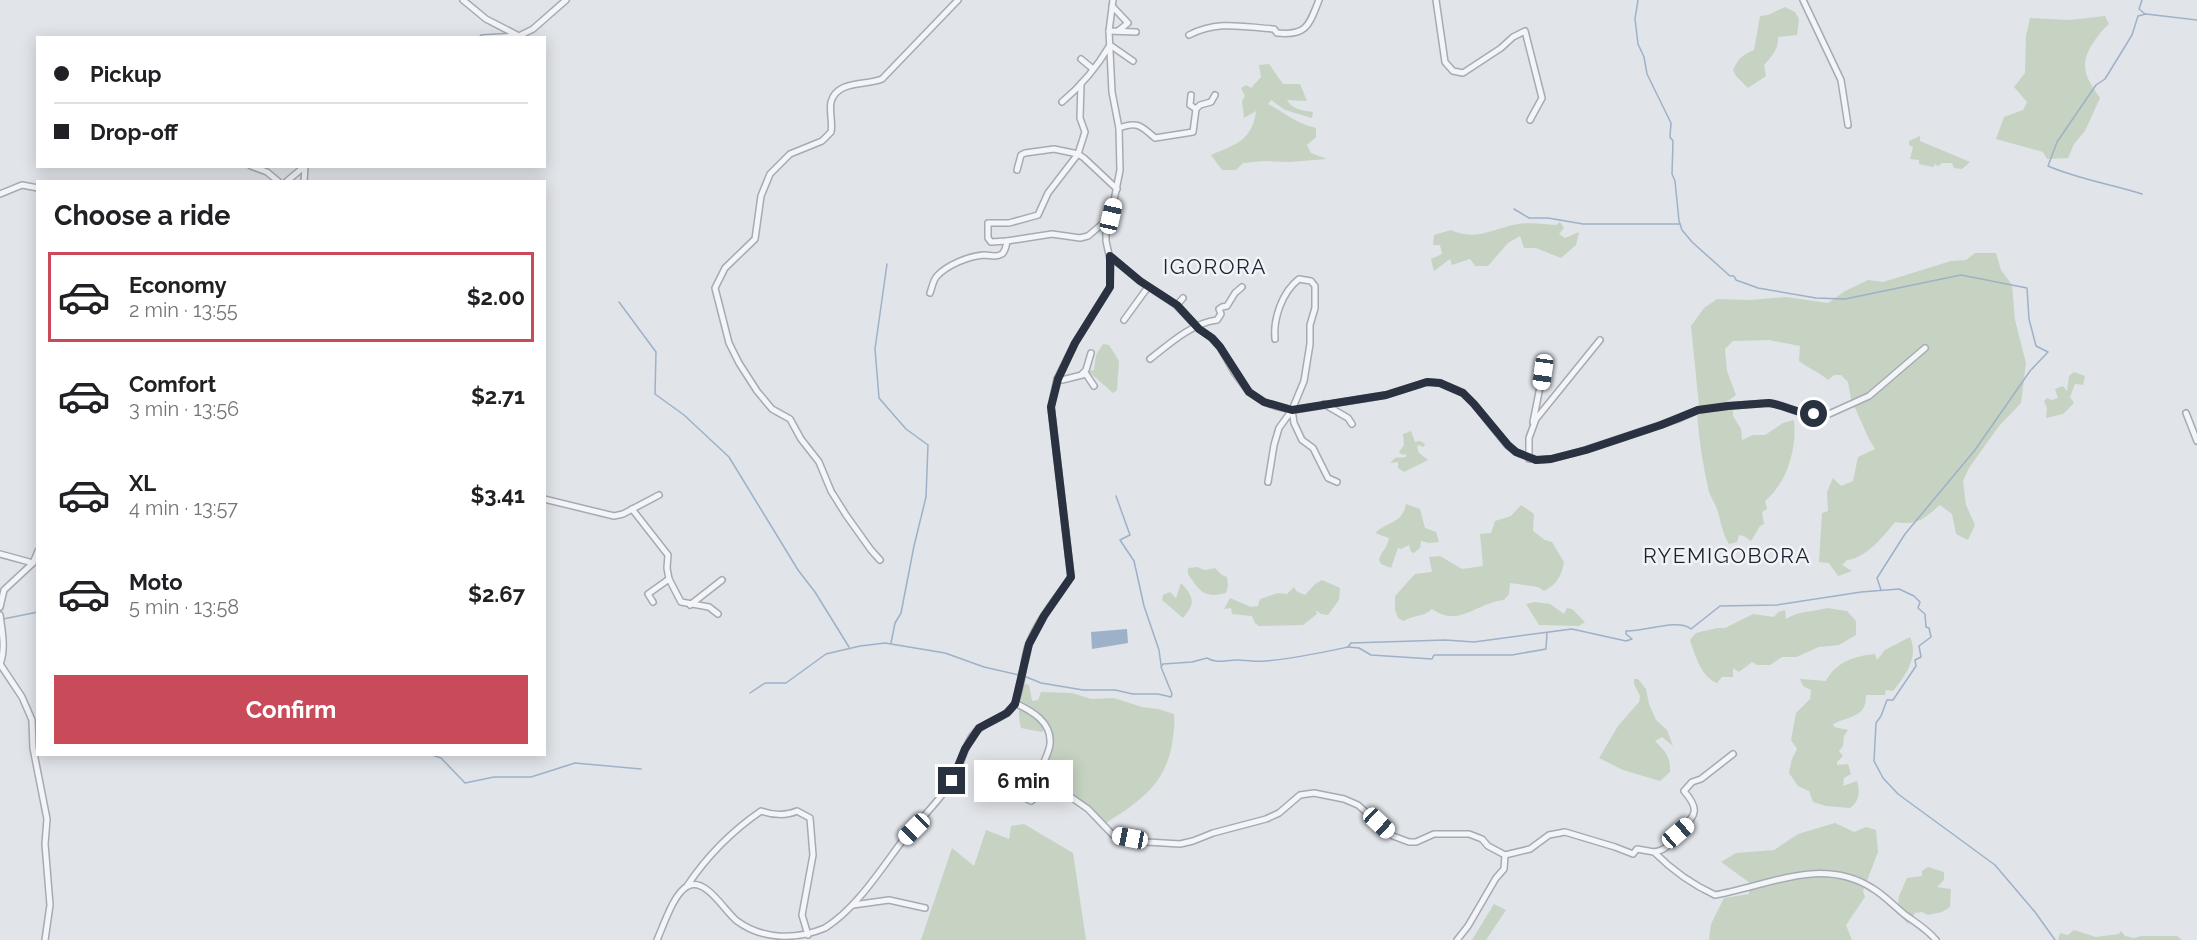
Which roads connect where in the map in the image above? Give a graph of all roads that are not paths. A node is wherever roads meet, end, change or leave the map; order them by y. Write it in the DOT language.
graph roads {
  1 [pos="463,0"];
  2 [pos="566,0"];
  3 [pos="958,0"];
  4 [pos="1319,0"];
  5 [pos="1436,0"];
  6 [pos="1803,0"];
  7 [pos="1113,3"];
  8 [pos="1109,31"];
  9 [pos="1119,32"];
  10 [pos="1136,32"];
  11 [pos="1189,35"];
  12 [pos="519,36"];
  13 [pos="1110,45"];
  14 [pos="1081,59"];
  15 [pos="1133,61"];
  16 [pos="1093,69"];
  17 [pos="1081,84"];
  18 [pos="1191,95"];
  19 [pos="1215,95"];
  20 [pos="1062,102"];
  21 [pos="1196,109"];
  22 [pos="1530,120"];
  23 [pos="1848,125"];
  24 [pos="1119,128"];
  25 [pos="1078,154"];
  26 [pos="256,168"];
  27 [pos="303,168"];
  28 [pos="1017,170"];
  29 [pos="277,180"];
  30 [pos="288,180"];
  31 [pos="36,188"];
  32 [pos="1117,189"];
  33 [pos="0,194"];
  34 [pos="1111,216"];
  35 [pos="1007,241"];
  36 [pos="1110,256"];
  37 [pos="1149,287"];
  38 [pos="1242,287"];
  39 [pos="930,293"];
  40 [pos="1183,298"];
  41 [pos="1177,305"];
  42 [pos="1124,320"];
  43 [pos="1197,327"];
  44 [pos="1275,339"];
  45 [pos="1600,340"];
  46 [pos="1925,348"];
  47 [pos="1091,353"];
  48 [pos="1150,359"];
  49 [pos="1540,361"];
  50 [pos="1082,374"];
  51 [pos="1058,379"];
  52 [pos="1094,386"];
  53 [pos="1324,404"];
  54 [pos="1292,410"];
  55 [pos="2186,413"];
  56 [pos="1352,424"];
  57 [pos="1533,424"];
  58 [pos="2197,441"];
  59 [pos="1529,459"];
  60 [pos="1268,482"];
  61 [pos="1337,482"];
  62 [pos="659,495"];
  63 [pos="546,499"];
  64 [pos="632,509"];
  65 [pos="0,554"];
  66 [pos="36,556"];
  67 [pos="880,560"];
  68 [pos="33,563"];
  69 [pos="669,579"];
  70 [pos="722,580"];
  71 [pos="653,602"];
  72 [pos="690,605"];
  73 [pos="0,607"];
  74 [pos="718,614"];
  75 [pos="0,615"];
  76 [pos="0,664"];
  77 [pos="1015,704"];
  78 [pos="1733,754"];
  79 [pos="1041,772"];
  80 [pos="997,791"];
  81 [pos="1654,852"];
  82 [pos="1505,855"];
  83 [pos="687,886"];
  84 [pos="852,905"];
  85 [pos="925,908"];
  86 [pos="808,935"];
  87 [pos="45,940"];
  88 [pos="657,940"];
  89 [pos="1457,940"];
  90 [pos="1936,940"];
  1 -- 12 [label="street"];
  2 -- 12 [label="street"];
  3 -- 67 [label="street"];
  4 -- 11 [label="street"];
  5 -- 22 [label="street"];
  6 -- 23 [label="street"];
  7 -- 8 [label="street"];
  7 -- 9 [label="street"];
  8 -- 9 [label="street"];
  8 -- 13 [label="street"];
  9 -- 10 [label="street"];
  13 -- 15 [label="street"];
  13 -- 16 [label="street"];
  13 -- 24 [label="street"];
  14 -- 16 [label="street"];
  16 -- 17 [label="street"];
  17 -- 20 [label="street"];
  17 -- 25 [label="street"];
  18 -- 21 [label="street"];
  19 -- 21 [label="street"];
  21 -- 24 [label="street"];
  24 -- 32 [label="street"];
  25 -- 28 [label="street"];
  25 -- 32 [label="street"];
  25 -- 35 [label="street"];
  26 -- 29 [label="street"];
  27 -- 30 [label="street"];
  31 -- 33 [label="street"];
  32 -- 34 [label="street"];
  34 -- 35 [label="street"];
  34 -- 36 [label="street"];
  35 -- 39 [label="street"];
  36 -- 37 [label="street"];
  36 -- 51 [label="street"];
  37 -- 41 [label="street"];
  37 -- 42 [label="street"];
  38 -- 43 [label="street"];
  40 -- 41 [label="street"];
  41 -- 43 [label="street"];
  43 -- 48 [label="street"];
  43 -- 54 [label="street"];
  44 -- 54 [label="street"];
  45 -- 57 [label="street"];
  46 -- 59 [label="street"];
  47 -- 50 [label="street"];
  49 -- 57 [label="street"];
  50 -- 51 [label="street"];
  50 -- 52 [label="street"];
  51 -- 77 [label="street"];
  53 -- 54 [label="street"];
  53 -- 56 [label="street"];
  53 -- 59 [label="street"];
  54 -- 60 [label="street"];
  54 -- 61 [label="street"];
  55 -- 58 [label="street"];
  57 -- 59 [label="street"];
  62 -- 64 [label="street"];
  63 -- 64 [label="street"];
  64 -- 69 [label="street"];
  65 -- 68 [label="street"];
  66 -- 68 [label="street"];
  68 -- 73 [label="street"];
  69 -- 71 [label="street"];
  69 -- 72 [label="street"];
  70 -- 72 [label="street"];
  72 -- 74 [label="street"];
  75 -- 76 [label="street"];
  76 -- 87 [label="street"];
  77 -- 79 [label="street"];
  77 -- 84 [label="street"];
  78 -- 81 [label="street"];
  79 -- 80 [label="street"];
  79 -- 82 [label="street"];
  81 -- 82 [label="street"];
  81 -- 90 [label="street"];
  82 -- 89 [label="street"];
  83 -- 86 [label="street"];
  83 -- 86 [label="street"];
  83 -- 88 [label="street"];
  84 -- 85 [label="street"];
  84 -- 86 [label="street"];
}
